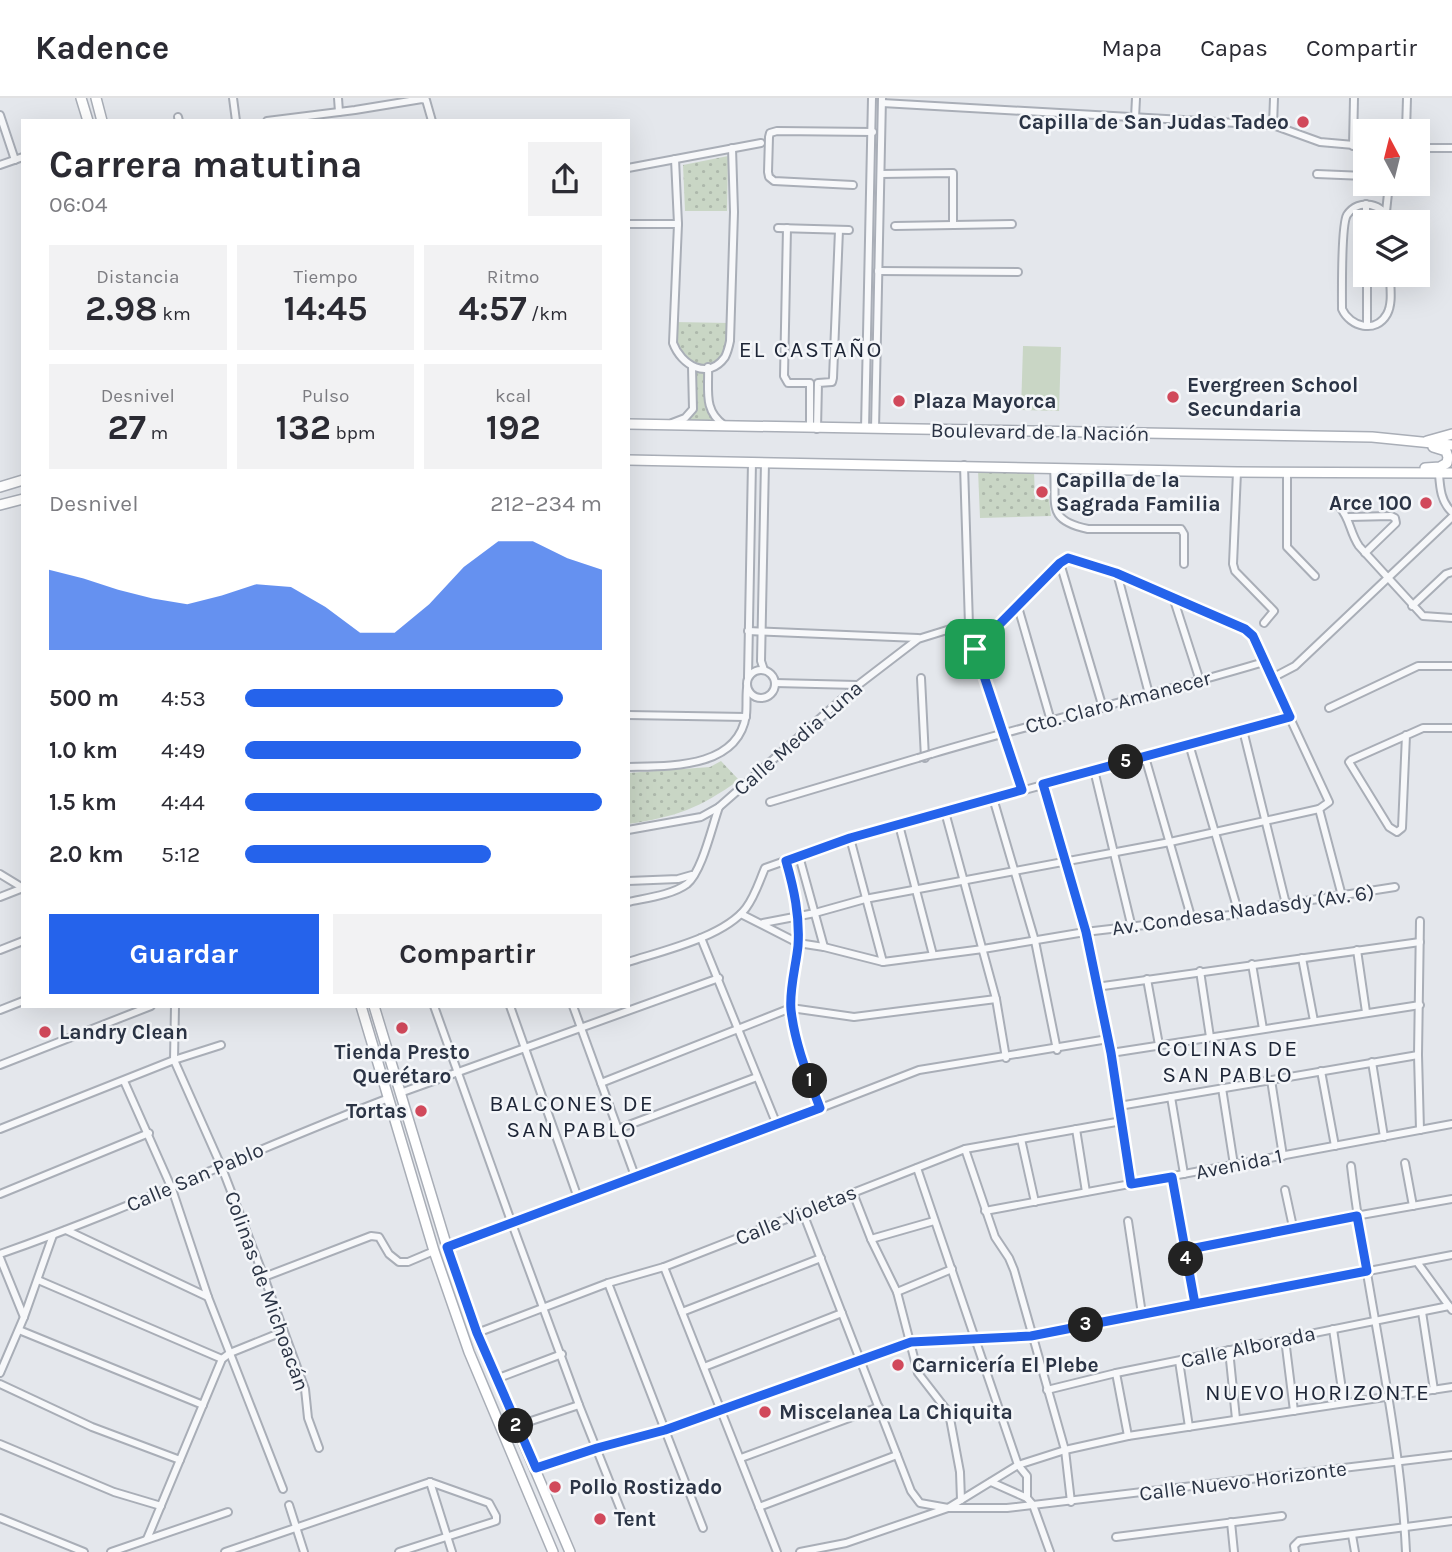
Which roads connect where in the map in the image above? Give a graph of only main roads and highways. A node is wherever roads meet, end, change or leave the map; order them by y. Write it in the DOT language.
graph roads {
  1 [pos="81,98"];
  2 [pos="96,98"];
  3 [pos="87,119"];
  4 [pos="101,119"];
  5 [pos="630,424"];
  6 [pos="1452,434"];
  7 [pos="1418,443"];
  8 [pos="1452,444"];
  9 [pos="630,460"];
  10 [pos="1364,473"];
  11 [pos="1452,473"];
  12 [pos="21,481"];
  13 [pos="0,487"];
  14 [pos="21,500"];
  15 [pos="0,505"];
  16 [pos="361,1008"];
  17 [pos="375,1008"];
  18 [pos="553,1552"];
  19 [pos="570,1552"];
  1 -- 3 [label="main road"];
  2 -- 4 [label="main road"];
  5 -- 7 [label="main road, Boulevard de la Nación"];
  6 -- 7 [label="main road"];
  7 -- 8 [label="main road, Boulevard de la Nación"];
  7 -- 10 [label="main road"];
  9 -- 10 [label="main road, Boulevard de la Nación"];
  10 -- 11 [label="main road, Boulevard de la Nación"];
  12 -- 13 [label="main road"];
  14 -- 15 [label="main road"];
  16 -- 18 [label="main road"];
  17 -- 19 [label="main road"];
}
